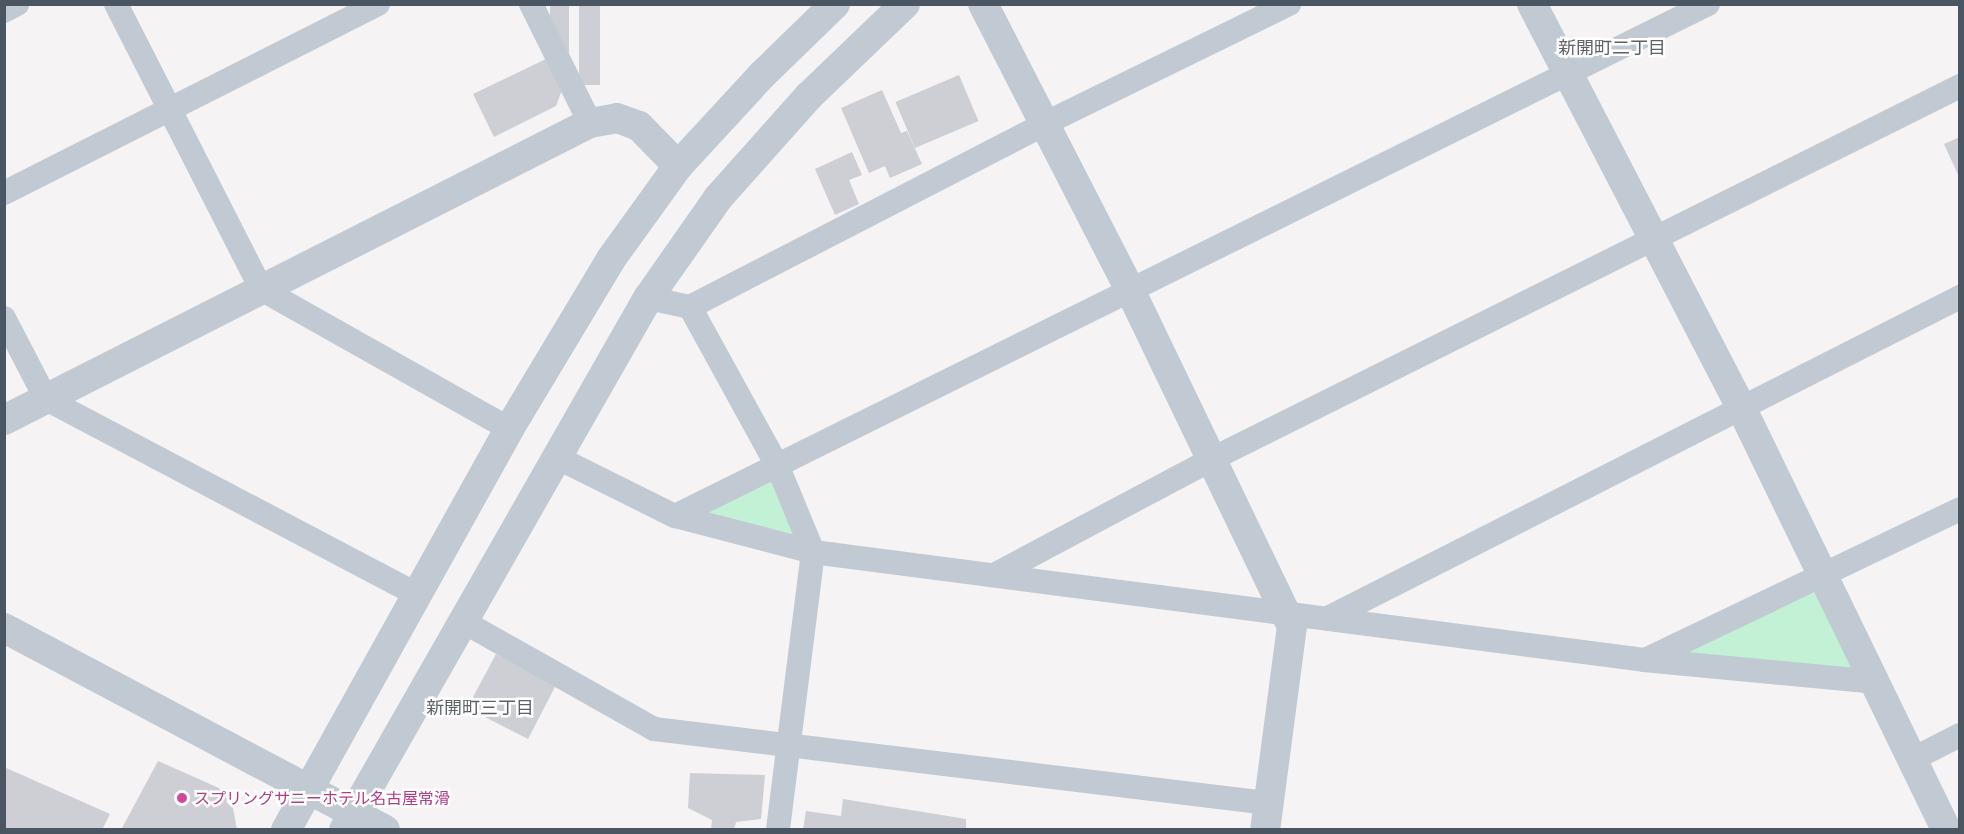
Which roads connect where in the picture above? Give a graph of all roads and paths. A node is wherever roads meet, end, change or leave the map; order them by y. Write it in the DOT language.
graph roads {
  1 [pos="17,4"];
  2 [pos="116,4"];
  3 [pos="378,4"];
  4 [pos="531,4"];
  5 [pos="835,4"];
  6 [pos="905,4"];
  7 [pos="983,4"];
  8 [pos="1289,4"];
  9 [pos="1532,4"];
  10 [pos="1708,4"];
  11 [pos="4,11"];
  12 [pos="1568,74"];
  13 [pos="1959,86"];
  14 [pos="169,108"];
  15 [pos="590,123"];
  16 [pos="1046,123"];
  17 [pos="678,166"];
  18 [pos="4,193"];
  19 [pos="1656,240"];
  20 [pos="261,289"];
  21 [pos="1131,292"];
  22 [pos="1959,297"];
  23 [pos="648,298"];
  24 [pos="690,307"];
  25 [pos="4,318"];
  26 [pos="46,399"];
  27 [pos="1740,405"];
  28 [pos="4,420"];
  29 [pos="509,429"];
  30 [pos="556,457"];
  31 [pos="1212,459"];
  32 [pos="778,467"];
  33 [pos="1959,509"];
  34 [pos="675,516"];
  35 [pos="813,552"];
  36 [pos="1823,574"];
  37 [pos="994,575"];
  38 [pos="416,594"];
  39 [pos="1285,613"];
  40 [pos="1328,618"];
  41 [pos="464,622"];
  42 [pos="4,628"];
  43 [pos="1644,660"];
  44 [pos="1876,682"];
  45 [pos="1959,735"];
  46 [pos="788,744"];
  47 [pos="1911,760"];
  48 [pos="308,790"];
  49 [pos="1266,816"];
  50 [pos="349,822"];
  51 [pos="286,830"];
  52 [pos="386,830"];
  53 [pos="778,830"];
  54 [pos="1946,830"];
  1 -- 11 [label="street"];
  2 -- 14 [label="street"];
  3 -- 14 [label="street"];
  4 -- 15 [label="street"];
  5 -- 17 [label="street"];
  6 -- 23 [label="street"];
  7 -- 16 [label="street"];
  8 -- 16 [label="street"];
  9 -- 12 [label="street"];
  10 -- 12 [label="street"];
  12 -- 19 [label="street"];
  12 -- 21 [label="street"];
  13 -- 19 [label="street"];
  14 -- 18 [label="street"];
  14 -- 20 [label="street"];
  15 -- 17 [label="street"];
  15 -- 20 [label="street"];
  16 -- 21 [label="street"];
  16 -- 24 [label="street"];
  17 -- 29 [label="street"];
  19 -- 27 [label="street"];
  19 -- 31 [label="street"];
  20 -- 26 [label="street"];
  20 -- 29 [label="street"];
  21 -- 31 [label="street"];
  21 -- 32 [label="street"];
  22 -- 27 [label="street"];
  23 -- 24 [label="street"];
  23 -- 30 [label="street"];
  24 -- 32 [label="street"];
  25 -- 26 [label="street"];
  26 -- 28 [label="street"];
  26 -- 38 [label="street"];
  27 -- 36 [label="street"];
  27 -- 40 [label="street"];
  29 -- 38 [label="street"];
  30 -- 34 [label="street"];
  30 -- 41 [label="street"];
  31 -- 37 [label="street"];
  31 -- 39 [label="street"];
  32 -- 34 [label="street"];
  32 -- 35 [label="street"];
  33 -- 36 [label="street"];
  34 -- 35 [label="street"];
  35 -- 37 [label="street"];
  35 -- 46 [label="street"];
  36 -- 43 [label="street"];
  36 -- 44 [label="street"];
  37 -- 39 [label="street"];
  38 -- 48 [label="street"];
  39 -- 40 [label="street"];
  39 -- 49 [label="street"];
  40 -- 43 [label="street"];
  41 -- 46 [label="street"];
  41 -- 50 [label="street"];
  42 -- 48 [label="street"];
  43 -- 44 [label="street"];
  44 -- 47 [label="street"];
  45 -- 47 [label="street"];
  46 -- 49 [label="street"];
  46 -- 53 [label="street"];
  47 -- 54 [label="street"];
  48 -- 50 [label="street"];
  48 -- 51 [label="street"];
  50 -- 52 [label="street"];
}
